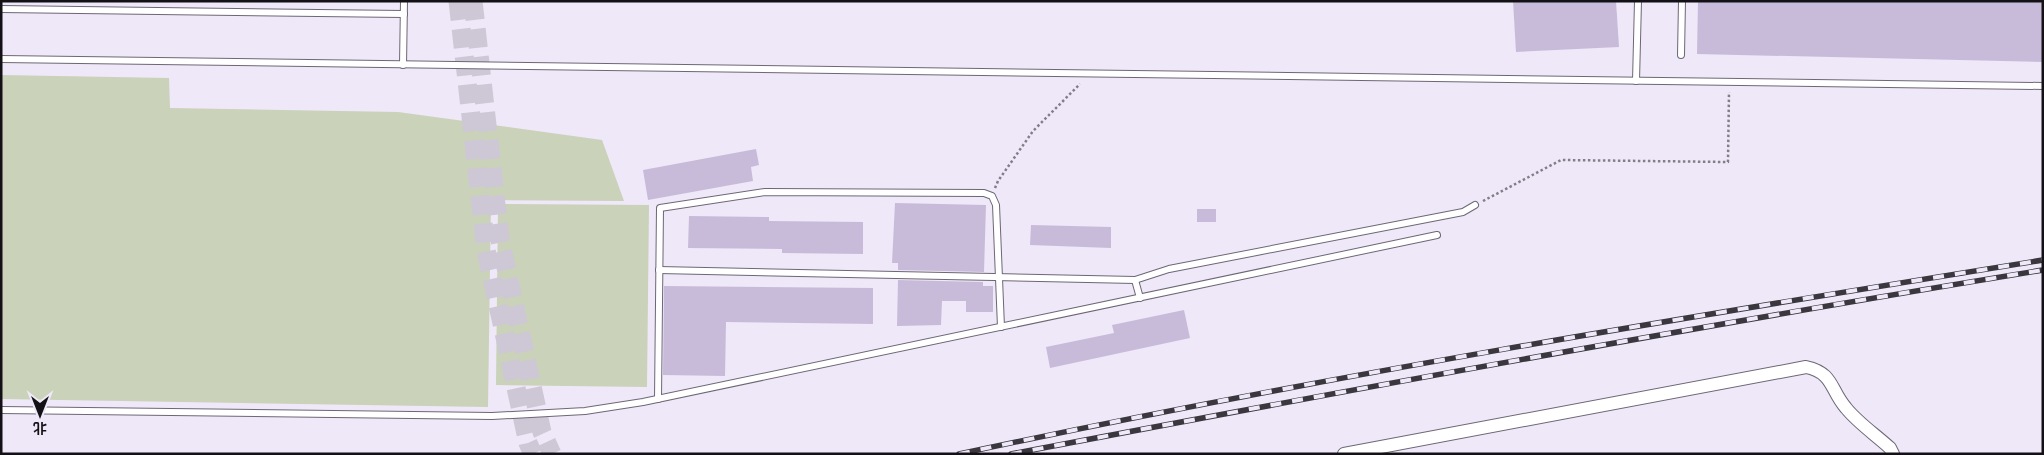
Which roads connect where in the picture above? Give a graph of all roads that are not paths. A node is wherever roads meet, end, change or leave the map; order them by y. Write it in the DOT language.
graph roads {
  1 [pos="404,1"];
  2 [pos="1638,1"];
  3 [pos="1682,1"];
  4 [pos="1,8"];
  5 [pos="404,14"];
  6 [pos="1681,55"];
  7 [pos="1,59"];
  8 [pos="403,65"];
  9 [pos="1636,80"];
  10 [pos="2043,86"];
  11 [pos="1475,205"];
  12 [pos="1436,235"];
  13 [pos="659,270"];
  14 [pos="998,278"];
  15 [pos="1135,280"];
  16 [pos="1140,298"];
  17 [pos="1001,327"];
  18 [pos="658,399"];
  19 [pos="1,410"];
  20 [pos="1344,454"];
  21 [pos="1893,454"];
  1 -- 5 [label="lane"];
  2 -- 9 [label="lane"];
  3 -- 6 [label="lane"];
  4 -- 5 [label="lane"];
  5 -- 8 [label="lane"];
  7 -- 8 [label="lane"];
  8 -- 9 [label="lane"];
  9 -- 10 [label="lane"];
  11 -- 15 [label="lane"];
  12 -- 16 [label="lane"];
  13 -- 14 [label="lane"];
  13 -- 14 [label="lane"];
  13 -- 18 [label="lane"];
  14 -- 15 [label="lane"];
  14 -- 17 [label="lane"];
  15 -- 16 [label="lane"];
  16 -- 17 [label="lane"];
  17 -- 18 [label="lane"];
  18 -- 19 [label="lane"];
  20 -- 21 [label="street"];
}
